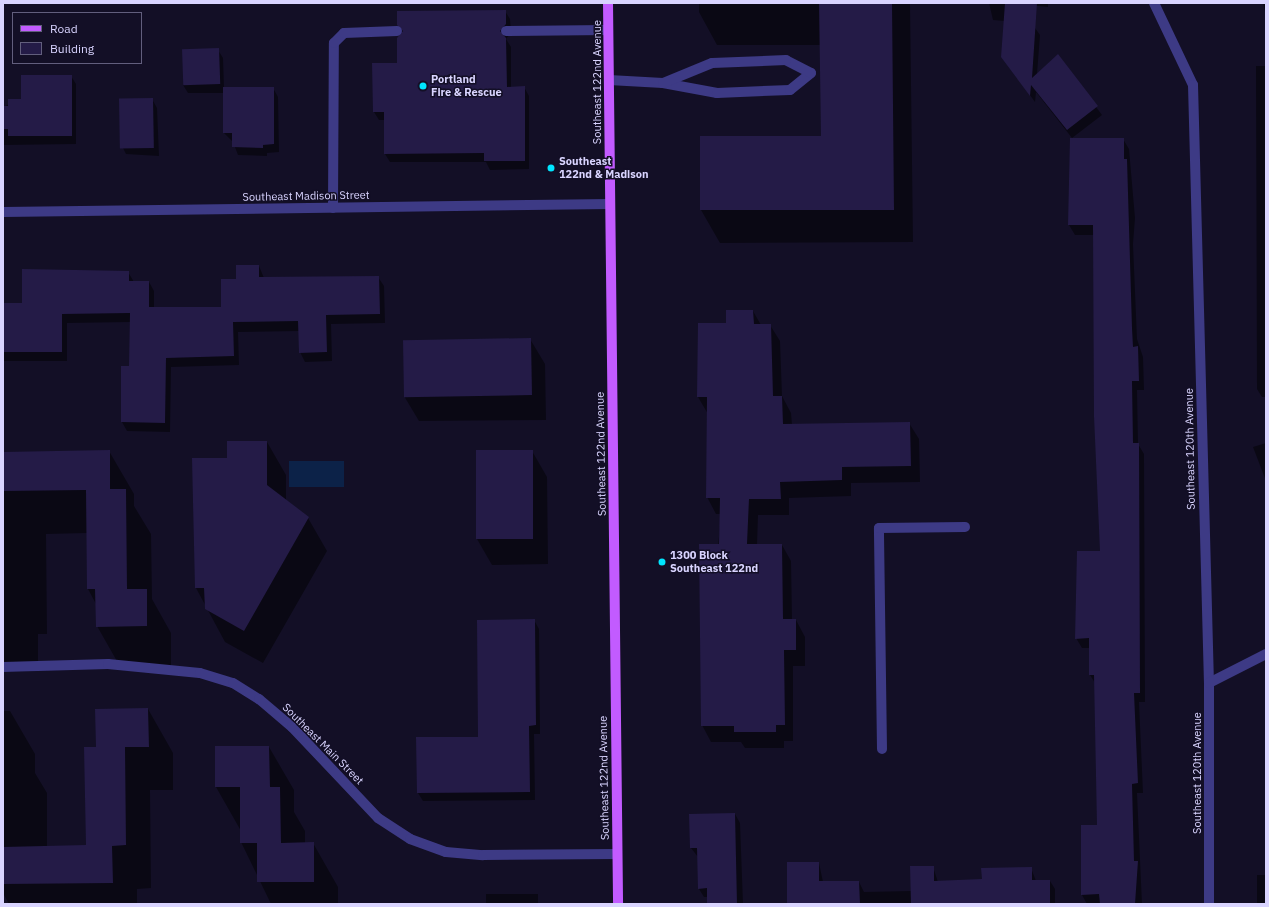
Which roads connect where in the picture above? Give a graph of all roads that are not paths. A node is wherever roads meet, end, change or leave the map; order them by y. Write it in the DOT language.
graph roads {
  1 [pos="608,3"];
  2 [pos="1154,3"];
  3 [pos="608,30"];
  4 [pos="397,31"];
  5 [pos="506,31"];
  6 [pos="609,80"];
  7 [pos="662,83"];
  8 [pos="610,204"];
  9 [pos="333,208"];
  10 [pos="3,212"];
  11 [pos="965,527"];
  12 [pos="1266,654"];
  13 [pos="3,667"];
  14 [pos="1209,683"];
  15 [pos="882,749"];
  16 [pos="617,854"];
  17 [pos="618,904"];
  18 [pos="1209,904"];
  1 -- 3 [label="main road, Southeast 122nd Avenue"];
  2 -- 14 [label="street, Southeast 120th Avenue"];
  3 -- 5 [label="street"];
  3 -- 6 [label="main road, Southeast 122nd Avenue"];
  4 -- 9 [label="street"];
  6 -- 7 [label="street"];
  6 -- 8 [label="main road, Southeast 122nd Avenue"];
  7 -- 7 [label="street"];
  8 -- 9 [label="street, Southeast Madison Street"];
  8 -- 16 [label="main road, Southeast 122nd Avenue"];
  9 -- 10 [label="street, Southeast Madison Street"];
  11 -- 15 [label="street"];
  12 -- 14 [label="street"];
  13 -- 16 [label="street, Southeast Main Street"];
  14 -- 18 [label="street, Southeast 120th Avenue"];
  16 -- 17 [label="main road, Southeast 122nd Avenue"];
}
